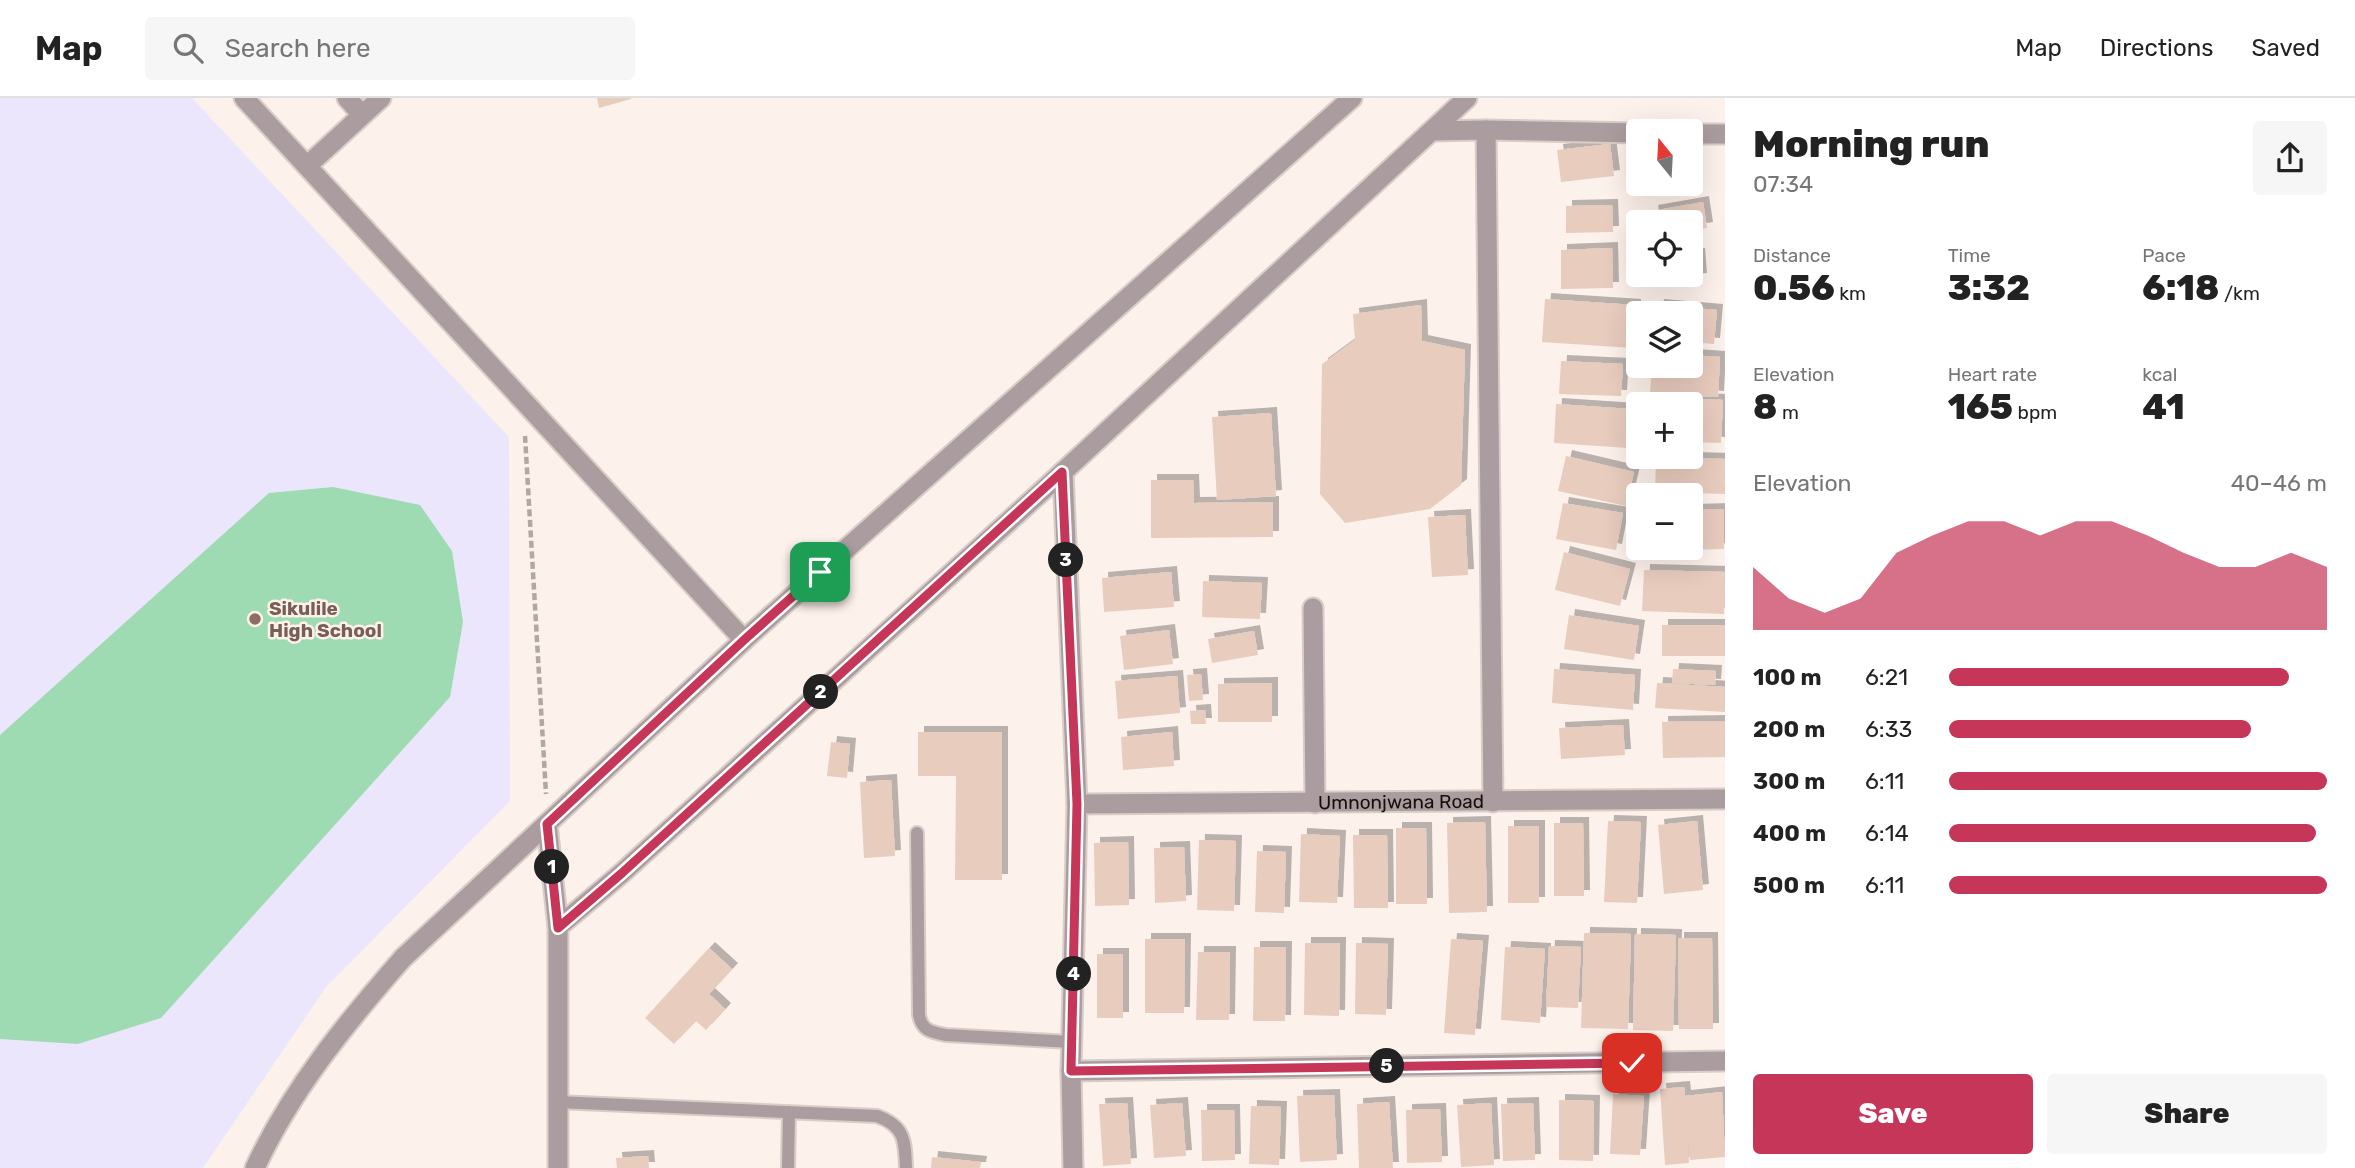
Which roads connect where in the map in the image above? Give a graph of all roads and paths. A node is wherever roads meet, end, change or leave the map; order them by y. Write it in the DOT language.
graph roads {
  1 [pos="244,98"];
  2 [pos="347,98"];
  3 [pos="381,98"];
  4 [pos="1352,98"];
  5 [pos="1467,98"];
  6 [pos="362,115"];
  7 [pos="1486,130"];
  8 [pos="1432,131"];
  9 [pos="1626,133"];
  10 [pos="1703,134"];
  11 [pos="1725,134"];
  12 [pos="307,166"];
  13 [pos="523,400"];
  14 [pos="1062,472"];
  15 [pos="1313,608"];
  16 [pos="744,640"];
  17 [pos="1725,799"];
  18 [pos="1493,802"];
  19 [pos="1315,803"];
  20 [pos="1077,804"];
  21 [pos="547,824"];
  22 [pos="916,833"];
  23 [pos="558,928"];
  24 [pos="1072,1042"];
  25 [pos="1725,1061"];
  26 [pos="1071,1071"];
  27 [pos="557,1102"];
  28 [pos="789,1112"];
  29 [pos="255,1168"];
  30 [pos="558,1168"];
  31 [pos="789,1168"];
  32 [pos="906,1168"];
  33 [pos="1073,1168"];
  1 -- 12 [label="street"];
  2 -- 6 [label="street"];
  3 -- 6 [label="street"];
  4 -- 16 [label="street"];
  5 -- 8 [label="street"];
  6 -- 12 [label="street"];
  7 -- 8 [label="street"];
  7 -- 9 [label="street"];
  7 -- 18 [label="street"];
  8 -- 14 [label="street"];
  10 -- 11 [label="street"];
  12 -- 13 [label="street"];
  13 -- 16 [label="street"];
  13 -- 21 [label="path"];
  14 -- 20 [label="street"];
  14 -- 23 [label="street"];
  15 -- 19 [label="street"];
  16 -- 21 [label="street"];
  17 -- 18 [label="street, Umnonjwana Road"];
  18 -- 19 [label="street, Umnonjwana Road"];
  19 -- 20 [label="street, Umnonjwana Road"];
  20 -- 24 [label="street"];
  21 -- 23 [label="street"];
  21 -- 29 [label="street"];
  22 -- 24 [label="lane"];
  23 -- 27 [label="street"];
  24 -- 26 [label="street"];
  25 -- 26 [label="street"];
  26 -- 33 [label="street"];
  27 -- 28 [label="lane"];
  27 -- 30 [label="street"];
  28 -- 31 [label="lane"];
  28 -- 32 [label="lane"];
}
